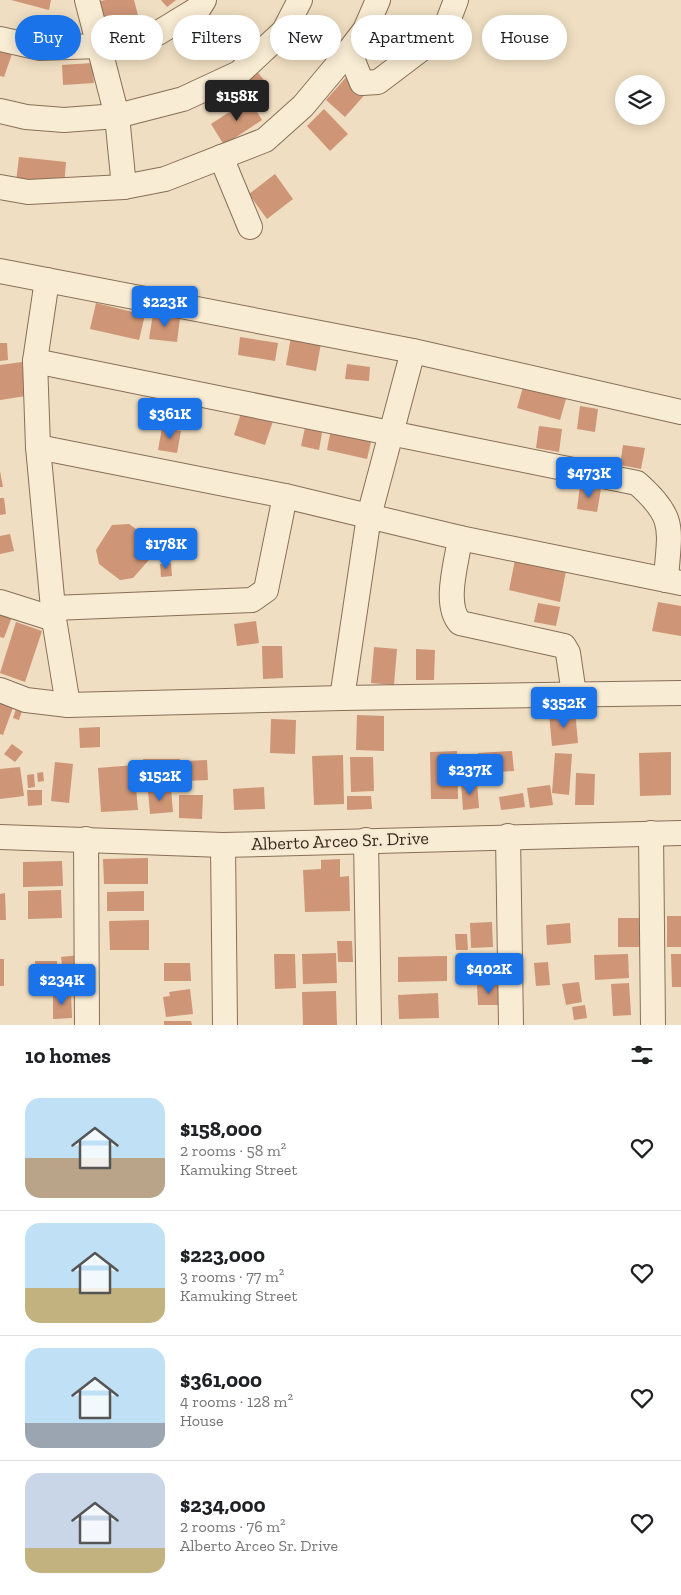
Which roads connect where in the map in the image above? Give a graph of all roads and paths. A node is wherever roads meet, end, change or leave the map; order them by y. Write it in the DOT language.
graph roads {
  1 [pos="87,0"];
  2 [pos="204,0"];
  3 [pos="300,0"];
  4 [pos="378,0"];
  5 [pos="456,0"];
  6 [pos="91,15"];
  7 [pos="163,30"];
  8 [pos="0,39"];
  9 [pos="91,46"];
  10 [pos="349,51"];
  11 [pos="103,60"];
  12 [pos="0,111"];
  13 [pos="117,116"];
  14 [pos="221,157"];
  15 [pos="0,187"];
  16 [pos="124,187"];
  17 [pos="250,227"];
  18 [pos="0,271"];
  19 [pos="47,280"];
  20 [pos="413,351"];
  21 [pos="35,361"];
  22 [pos="681,412"];
  23 [pos="393,432"];
  24 [pos="38,447"];
  25 [pos="285,496"];
  26 [pos="369,516"];
  27 [pos="460,538"];
  28 [pos="674,582"];
  29 [pos="0,602"];
  30 [pos="54,614"];
  31 [pos="0,690"];
  32 [pos="681,693"];
  33 [pos="574,694"];
  34 [pos="342,698"];
  35 [pos="68,705"];
  36 [pos="651,833"];
  37 [pos="681,833"];
  38 [pos="508,836"];
  39 [pos="0,837"];
  40 [pos="86,839"];
  41 [pos="366,840"];
  42 [pos="223,844"];
  43 [pos="88,1025"];
  44 [pos="225,1025"];
  45 [pos="369,1025"];
  46 [pos="512,1025"];
  47 [pos="653,1025"];
  1 -- 6 [label="street"];
  2 -- 7 [label="street"];
  3 -- 13 [label="street"];
  4 -- 10 [label="street"];
  5 -- 10 [label="street"];
  8 -- 9 [label="street"];
  10 -- 14 [label="street"];
  11 -- 13 [label="street"];
  12 -- 13 [label="street"];
  13 -- 16 [label="street"];
  14 -- 16 [label="street"];
  14 -- 17 [label="street"];
  15 -- 16 [label="street"];
  18 -- 19 [label="street"];
  19 -- 20 [label="street"];
  19 -- 21 [label="street"];
  20 -- 22 [label="street"];
  20 -- 23 [label="street"];
  21 -- 23 [label="street"];
  21 -- 24 [label="street"];
  23 -- 26 [label="street"];
  23 -- 28 [label="street"];
  24 -- 25 [label="street"];
  24 -- 30 [label="street"];
  25 -- 26 [label="street"];
  25 -- 30 [label="street"];
  26 -- 27 [label="street"];
  26 -- 34 [label="street"];
  27 -- 28 [label="street"];
  27 -- 33 [label="street"];
  29 -- 30 [label="street"];
  30 -- 35 [label="street"];
  31 -- 35 [label="street"];
  32 -- 33 [label="street"];
  33 -- 34 [label="street"];
  34 -- 35 [label="street"];
  36 -- 37 [label="street, Alberto Arceo Sr. Drive"];
  36 -- 38 [label="street, Alberto Arceo Sr. Drive"];
  36 -- 47 [label="street"];
  38 -- 41 [label="street, Alberto Arceo Sr. Drive"];
  38 -- 46 [label="street"];
  39 -- 40 [label="street, Alberto Arceo Sr. Drive"];
  40 -- 42 [label="street, Alberto Arceo Sr. Drive"];
  40 -- 43 [label="street"];
  41 -- 42 [label="street, Alberto Arceo Sr. Drive"];
  41 -- 45 [label="street"];
  42 -- 44 [label="street"];
}
